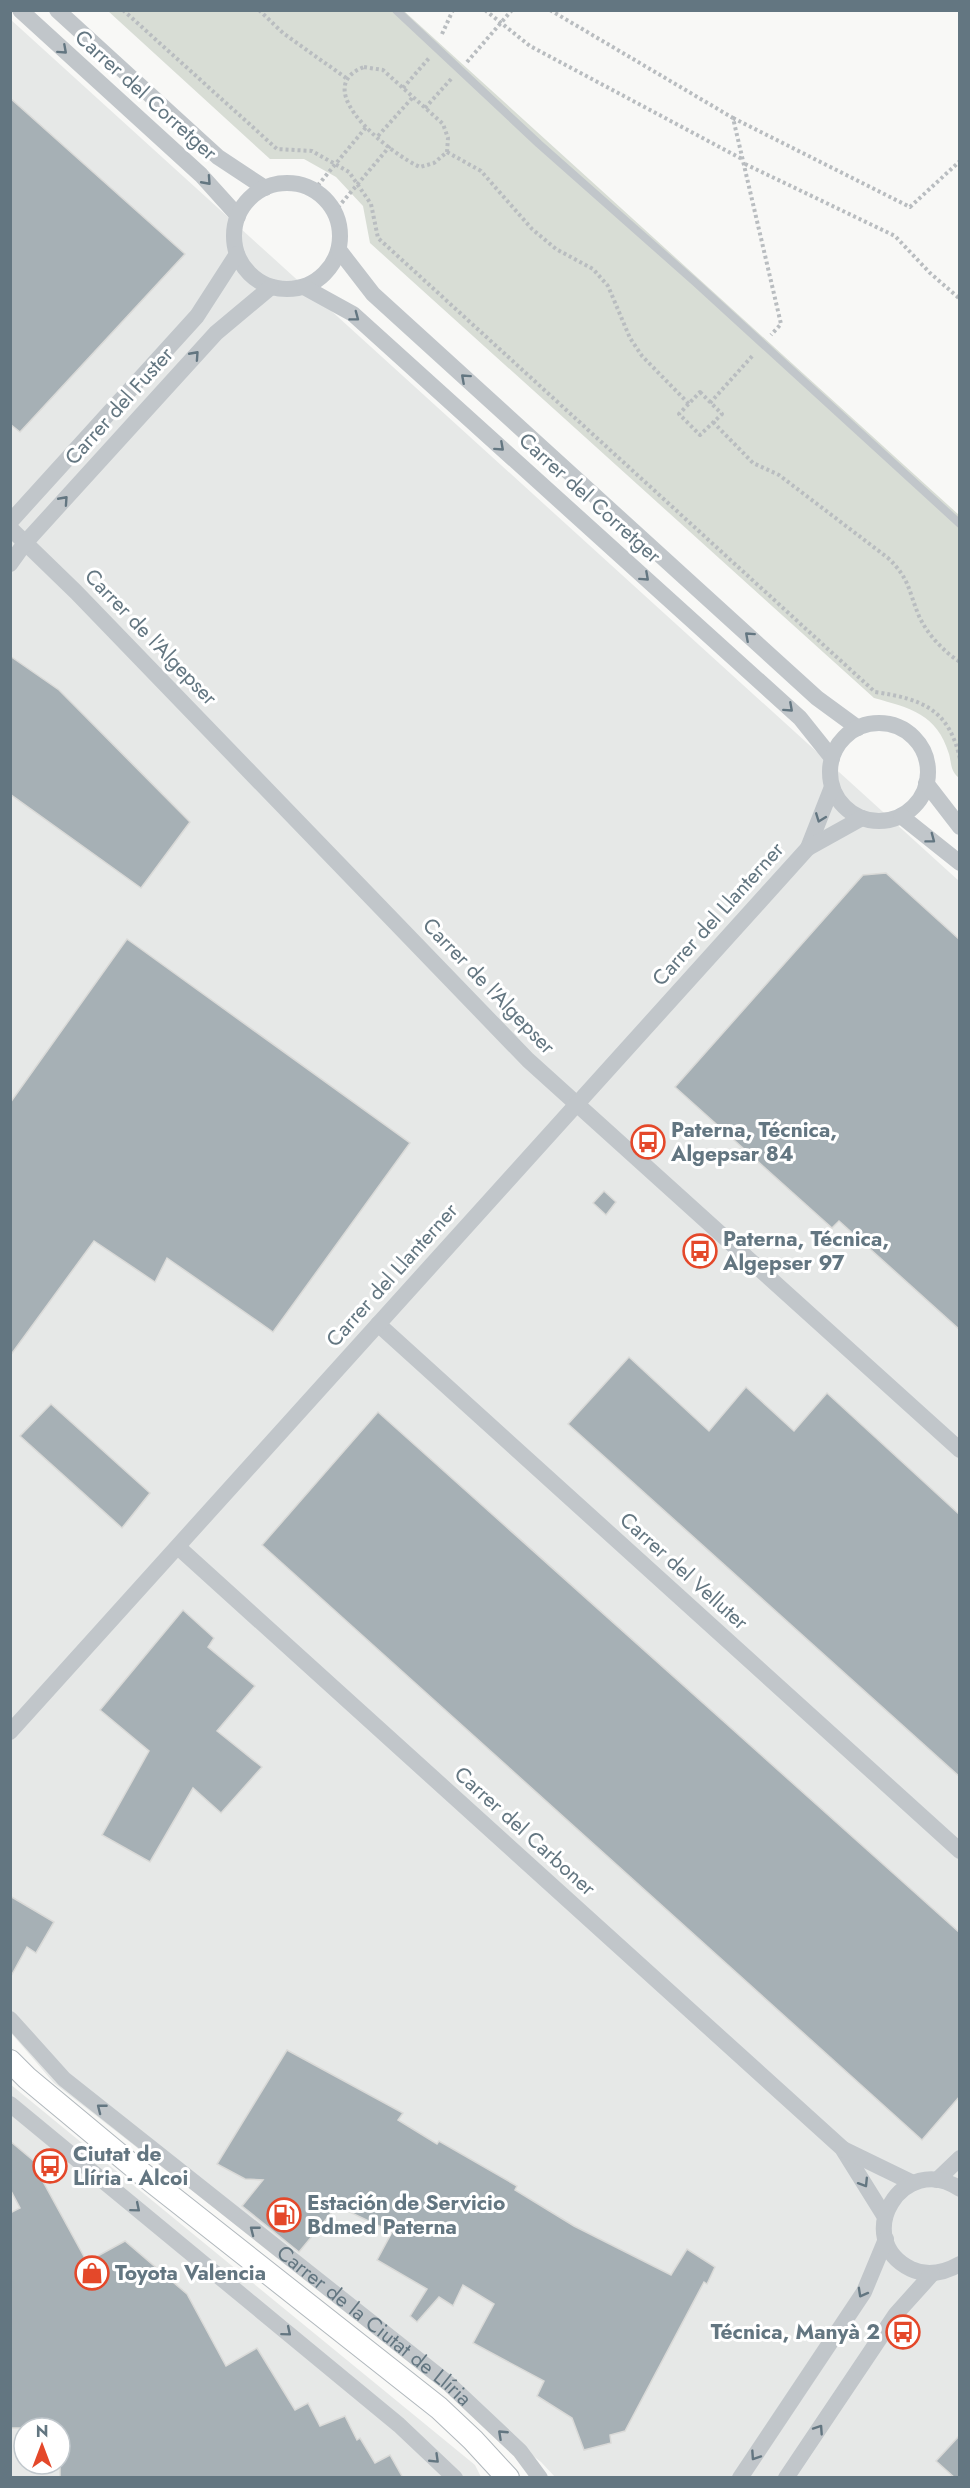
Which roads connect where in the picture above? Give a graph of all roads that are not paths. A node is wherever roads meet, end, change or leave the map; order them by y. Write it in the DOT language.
graph roads {
  1 [pos="20,10"];
  2 [pos="57,10"];
  3 [pos="396,10"];
  4 [pos="265,188"];
  5 [pos="238,216"];
  6 [pos="339,250"];
  7 [pos="237,254"];
  8 [pos="271,287"];
  9 [pos="304,287"];
  10 [pos="10,522"];
  11 [pos="960,524"];
  12 [pos="10,528"];
  13 [pos="25,543"];
  14 [pos="10,564"];
  15 [pos="858,728"];
  16 [pos="832,758"];
  17 [pos="926,783"];
  18 [pos="832,787"];
  19 [pos="901,816"];
  20 [pos="862,818"];
  21 [pos="960,826"];
  22 [pos="808,848"];
  23 [pos="960,863"];
  24 [pos="577,1104"];
  25 [pos="378,1324"];
  26 [pos="960,1450"];
  27 [pos="178,1547"];
  28 [pos="10,1732"];
  29 [pos="960,1851"];
  30 [pos="10,2019"];
  31 [pos="10,2061"];
  32 [pos="10,2104"];
  33 [pos="842,2148"];
  34 [pos="960,2158"];
  35 [pos="937,2180"];
  36 [pos="913,2183"];
  37 [pos="960,2189"];
  38 [pos="885,2217"];
  39 [pos="886,2240"];
  40 [pos="950,2271"];
  41 [pos="473,2440"];
  42 [pos="455,2478"];
  43 [pos="498,2478"];
  44 [pos="508,2478"];
  45 [pos="540,2478"];
  46 [pos="740,2478"];
  47 [pos="786,2478"];
  1 -- 5 [label="street, Carrer del Corretger, one-way"];
  2 -- 4 [label="street, Carrer del Corretger"];
  3 -- 11 [label="lane"];
  4 -- 5 [label="street"];
  4 -- 6 [label="street"];
  5 -- 7 [label="street"];
  6 -- 9 [label="street"];
  15 -- 6 [label="street, Carrer del Corretger, one-way"];
  7 -- 8 [label="street"];
  7 -- 10 [label="street, Carrer del Fuster"];
  8 -- 9 [label="street"];
  13 -- 8 [label="street, Carrer del Fuster, one-way"];
  9 -- 16 [label="street, Carrer del Corretger, one-way"];
  12 -- 13 [label="street, Carrer de l'Algepser"];
  13 -- 14 [label="street, Carrer del Fuster"];
  13 -- 24 [label="street, Carrer de l'Algepser"];
  15 -- 16 [label="street"];
  15 -- 17 [label="street"];
  16 -- 18 [label="street"];
  17 -- 19 [label="street"];
  17 -- 21 [label="street"];
  18 -- 20 [label="street"];
  18 -- 22 [label="street, Carrer del Llanterner, one-way"];
  19 -- 20 [label="street"];
  19 -- 23 [label="street, one-way"];
  20 -- 22 [label="street, Carrer del Llanterner"];
  22 -- 24 [label="street, Carrer del Llanterner"];
  24 -- 25 [label="street, Carrer del Llanterner"];
  24 -- 26 [label="street, Carrer de l'Algepser"];
  25 -- 27 [label="street, Carrer del Llanterner"];
  25 -- 29 [label="street, Carrer del Velluter"];
  27 -- 28 [label="street, Carrer del Llanterner"];
  27 -- 33 [label="street, Carrer del Carboner"];
  45 -- 30 [label="street, Carrer de la Ciutat de Llíria, one-way"];
  31 -- 41 [label="street, Carrer de la Ciutat de Llíria"];
  32 -- 42 [label="street, one-way"];
  33 -- 36 [label="street, Carrer del Carboner"];
  33 -- 38 [label="street, Carrer del Carboner, one-way"];
  34 -- 35 [label="street"];
  35 -- 36 [label="street"];
  35 -- 37 [label="street"];
  36 -- 38 [label="street"];
  38 -- 39 [label="street"];
  39 -- 40 [label="street"];
  39 -- 46 [label="street, one-way"];
  47 -- 40 [label="street, one-way"];
  41 -- 43 [label="street, Carrer de la Ciutat de Llíria"];
  41 -- 44 [label="street, Carrer de la Ciutat de Llíria"];
}
